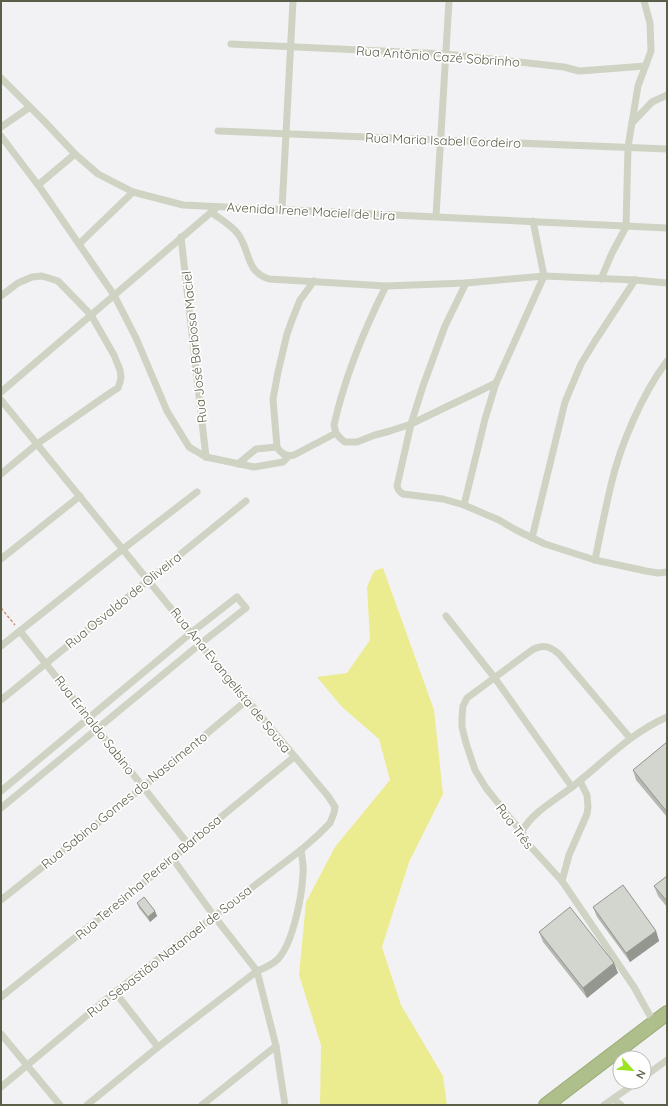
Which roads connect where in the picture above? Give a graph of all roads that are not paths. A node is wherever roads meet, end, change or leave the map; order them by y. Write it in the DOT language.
graph roads {
  1 [pos="293,1"];
  2 [pos="449,1"];
  3 [pos="644,1"];
  4 [pos="231,44"];
  5 [pos="290,47"];
  6 [pos="446,54"];
  7 [pos="645,66"];
  8 [pos="1,78"];
  9 [pos="667,95"];
  10 [pos="30,107"];
  11 [pos="632,123"];
  12 [pos="1,127"];
  13 [pos="218,131"];
  14 [pos="286,133"];
  15 [pos="1,136"];
  16 [pos="441,140"];
  17 [pos="628,147"];
  18 [pos="667,149"];
  19 [pos="75,154"];
  20 [pos="38,185"];
  21 [pos="133,192"];
  22 [pos="218,206"];
  23 [pos="282,210"];
  24 [pos="211,212"];
  25 [pos="436,216"];
  26 [pos="533,221"];
  27 [pos="626,227"];
  28 [pos="667,228"];
  29 [pos="182,237"];
  30 [pos="78,244"];
  31 [pos="544,276"];
  32 [pos="601,279"];
  33 [pos="635,280"];
  34 [pos="314,281"];
  35 [pos="667,283"];
  36 [pos="466,284"];
  37 [pos="386,286"];
  38 [pos="1,296"];
  39 [pos="114,296"];
  40 [pos="91,315"];
  41 [pos="667,361"];
  42 [pos="496,383"];
  43 [pos="1,392"];
  44 [pos="1,400"];
  45 [pos="411,424"];
  46 [pos="336,433"];
  47 [pos="38,444"];
  48 [pos="277,447"];
  49 [pos="290,456"];
  50 [pos="206,457"];
  51 [pos="238,464"];
  52 [pos="1,474"];
  53 [pos="197,492"];
  54 [pos="80,496"];
  55 [pos="246,502"];
  56 [pos="464,505"];
  57 [pos="532,538"];
  58 [pos="123,549"];
  59 [pos="1,560"];
  60 [pos="595,560"];
  61 [pos="667,572"];
  62 [pos="148,580"];
  63 [pos="446,616"];
  64 [pos="20,631"];
  65 [pos="192,632"];
  66 [pos="200,644"];
  67 [pos="1,646"];
  68 [pos="46,663"];
  69 [pos="494,677"];
  70 [pos="1,700"];
  71 [pos="247,700"];
  72 [pos="667,717"];
  73 [pos="89,718"];
  74 [pos="98,728"];
  75 [pos="630,738"];
  76 [pos="294,757"];
  77 [pos="580,781"];
  78 [pos="143,787"];
  79 [pos="572,787"];
  80 [pos="1,791"];
  81 [pos="1,808"];
  82 [pos="334,813"];
  83 [pos="522,831"];
  84 [pos="188,844"];
  85 [pos="301,850"];
  86 [pos="173,859"];
  87 [pos="562,881"];
  88 [pos="1,900"];
  89 [pos="214,916"];
  90 [pos="257,971"];
  91 [pos="115,992"];
  92 [pos="1,997"];
  93 [pos="667,1013"];
  94 [pos="654,1022"];
  95 [pos="1,1034"];
  96 [pos="276,1046"];
  97 [pos="158,1047"];
  98 [pos="667,1060"];
  99 [pos="27,1066"];
  100 [pos="652,1071"];
  101 [pos="1,1087"];
  102 [pos="626,1090"];
  103 [pos="613,1099"];
  104 [pos="60,1105"];
  105 [pos="87,1105"];
  106 [pos="202,1105"];
  107 [pos="285,1105"];
  108 [pos="546,1105"];
  109 [pos="604,1105"];
  110 [pos="621,1105"];
  1 -- 5 [label="street"];
  2 -- 6 [label="street"];
  3 -- 7 [label="street"];
  4 -- 5 [label="street, Rua Antõnio Cazé Sobrinho"];
  5 -- 6 [label="street, Rua Antõnio Cazé Sobrinho"];
  5 -- 14 [label="street"];
  6 -- 7 [label="street, Rua Antõnio Cazé Sobrinho"];
  6 -- 16 [label="street"];
  7 -- 11 [label="street"];
  8 -- 10 [label="street, Avenida Irene Maciel de Lira"];
  9 -- 11 [label="street"];
  10 -- 12 [label="street"];
  10 -- 19 [label="street, Avenida Irene Maciel de Lira"];
  11 -- 17 [label="street"];
  13 -- 14 [label="street, Rua Maria Isabel Cordeiro"];
  14 -- 16 [label="street, Rua Maria Isabel Cordeiro"];
  14 -- 23 [label="street"];
  15 -- 20 [label="street"];
  16 -- 17 [label="street, Rua Maria Isabel Cordeiro"];
  16 -- 25 [label="street"];
  17 -- 18 [label="street, Rua Maria Isabel Cordeiro"];
  17 -- 27 [label="street"];
  19 -- 20 [label="street"];
  19 -- 21 [label="street, Avenida Irene Maciel de Lira"];
  20 -- 30 [label="street"];
  21 -- 22 [label="street, Avenida Irene Maciel de Lira"];
  21 -- 30 [label="street"];
  22 -- 23 [label="street, Avenida Irene Maciel de Lira"];
  22 -- 24 [label="street"];
  23 -- 25 [label="street, Avenida Irene Maciel de Lira"];
  24 -- 29 [label="street"];
  24 -- 34 [label="street"];
  25 -- 26 [label="street, Avenida Irene Maciel de Lira"];
  26 -- 27 [label="street, Avenida Irene Maciel de Lira"];
  26 -- 31 [label="street"];
  27 -- 28 [label="street, Avenida Irene Maciel de Lira"];
  27 -- 32 [label="street"];
  29 -- 39 [label="street"];
  29 -- 50 [label="street, Rua José Barbosa Maciel"];
  30 -- 39 [label="street"];
  31 -- 32 [label="street"];
  31 -- 36 [label="street"];
  31 -- 42 [label="street"];
  32 -- 33 [label="street"];
  33 -- 35 [label="street"];
  33 -- 57 [label="street"];
  34 -- 37 [label="street"];
  34 -- 48 [label="street"];
  36 -- 37 [label="street"];
  36 -- 45 [label="street"];
  37 -- 46 [label="street"];
  38 -- 40 [label="street"];
  39 -- 40 [label="street"];
  39 -- 50 [label="street"];
  40 -- 43 [label="street"];
  40 -- 47 [label="street"];
  41 -- 60 [label="street"];
  42 -- 45 [label="street"];
  42 -- 56 [label="street"];
  44 -- 47 [label="street, Rua Ana Evangelista de Sousa"];
  45 -- 46 [label="street"];
  45 -- 56 [label="street"];
  46 -- 49 [label="street"];
  47 -- 52 [label="street"];
  47 -- 54 [label="street, Rua Ana Evangelista de Sousa"];
  48 -- 49 [label="street"];
  48 -- 51 [label="street"];
  49 -- 51 [label="street"];
  50 -- 51 [label="street"];
  53 -- 58 [label="street"];
  54 -- 58 [label="street, Rua Ana Evangelista de Sousa"];
  54 -- 59 [label="street"];
  55 -- 62 [label="street, Rua Osvaldo de Oliveira"];
  56 -- 57 [label="street"];
  57 -- 60 [label="street"];
  58 -- 62 [label="street, Rua Ana Evangelista de Sousa"];
  58 -- 64 [label="street"];
  60 -- 61 [label="street"];
  62 -- 65 [label="street, Rua Ana Evangelista de Sousa"];
  62 -- 68 [label="street, Rua Osvaldo de Oliveira"];
  63 -- 69 [label="street"];
  64 -- 67 [label="street"];
  64 -- 68 [label="street, Rua Erinaldo Sabino"];
  65 -- 66 [label="street, Rua Ana Evangelista de Sousa"];
  65 -- 66 [label="street"];
  65 -- 73 [label="street"];
  66 -- 71 [label="street, Rua Ana Evangelista de Sousa"];
  66 -- 74 [label="street"];
  68 -- 70 [label="street, Rua Osvaldo de Oliveira"];
  68 -- 73 [label="street, Rua Erinaldo Sabino"];
  69 -- 75 [label="street, Rua Três"];
  69 -- 79 [label="street"];
  69 -- 83 [label="street, Rua Três"];
  71 -- 76 [label="street, Rua Ana Evangelista de Sousa"];
  71 -- 78 [label="street, Rua Sabino Gomes do Nascimento"];
  72 -- 75 [label="street"];
  73 -- 74 [label="street, Rua Erinaldo Sabino"];
  73 -- 80 [label="street"];
  74 -- 78 [label="street, Rua Erinaldo Sabino"];
  74 -- 81 [label="street"];
  75 -- 77 [label="street"];
  76 -- 82 [label="street, Rua Ana Evangelista de Sousa"];
  76 -- 84 [label="street, Rua Teresinha Pereira Barbosa"];
  77 -- 79 [label="street"];
  77 -- 87 [label="street"];
  78 -- 84 [label="street, Rua Erinaldo Sabino"];
  78 -- 88 [label="street, Rua Sabino Gomes do Nascimento"];
  79 -- 83 [label="street"];
  82 -- 85 [label="street, Rua Sebastião Natanael de Sousa"];
  83 -- 87 [label="street, Rua Três"];
  84 -- 86 [label="street, Rua Teresinha Pereira Barbosa"];
  85 -- 89 [label="street, Rua Sebastião Natanael de Sousa"];
  85 -- 90 [label="street"];
  86 -- 89 [label="street"];
  86 -- 92 [label="street, Rua Teresinha Pereira Barbosa"];
  87 -- 94 [label="street, Rua Três"];
  89 -- 90 [label="street"];
  89 -- 91 [label="street, Rua Sebastião Natanael de Sousa"];
  90 -- 96 [label="street"];
  90 -- 97 [label="street"];
  91 -- 97 [label="street"];
  91 -- 99 [label="street, Rua Sebastião Natanael de Sousa"];
  93 -- 94 [label="highway"];
  94 -- 108 [label="highway"];
  95 -- 99 [label="street"];
  96 -- 106 [label="street"];
  96 -- 107 [label="street"];
  97 -- 105 [label="street"];
  98 -- 100 [label="street"];
  99 -- 101 [label="street, Rua Sebastião Natanael de Sousa"];
  99 -- 104 [label="street"];
  102 -- 103 [label="street"];
  103 -- 109 [label="street"];
  103 -- 110 [label="street"];
}
